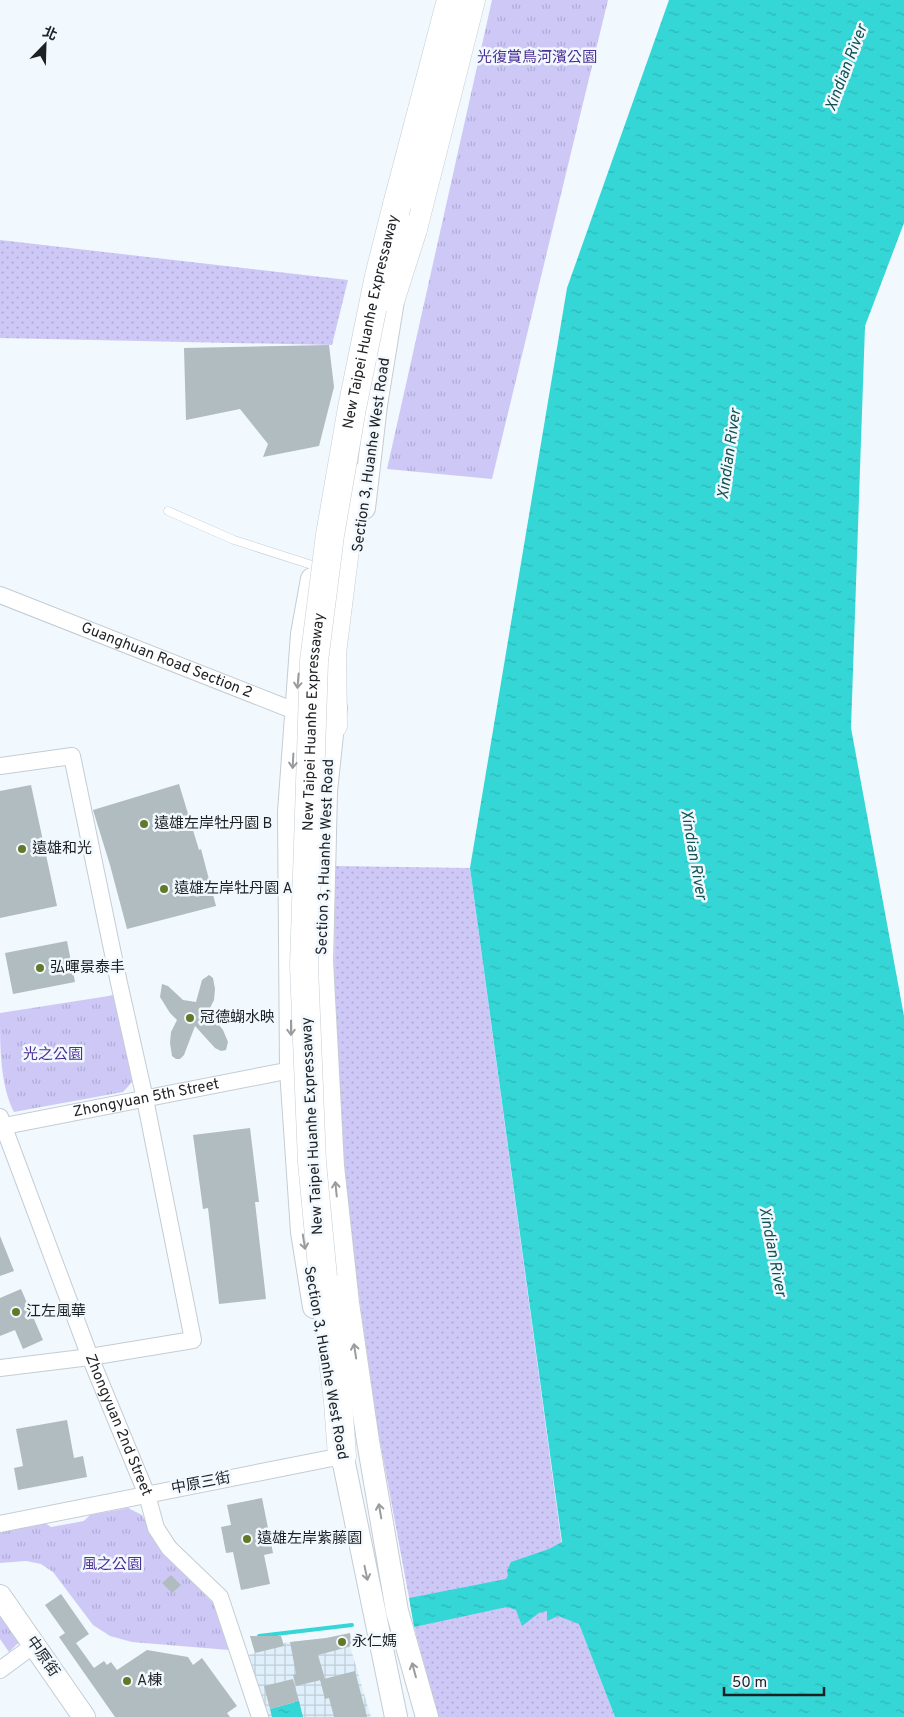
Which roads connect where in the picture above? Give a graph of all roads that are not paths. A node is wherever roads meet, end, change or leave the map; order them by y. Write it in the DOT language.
graph roads {
  1 [pos="439,0"];
  2 [pos="451,0"];
  3 [pos="461,0"];
  4 [pos="472,0"];
  5 [pos="168,511"];
  6 [pos="315,566"];
  7 [pos="0,595"];
  8 [pos="296,712"];
  9 [pos="333,725"];
  10 [pos="0,766"];
  11 [pos="291,1070"];
  12 [pos="145,1099"];
  13 [pos="1,1123"];
  14 [pos="90,1357"];
  15 [pos="0,1368"];
  16 [pos="342,1456"];
  17 [pos="147,1495"];
  18 [pos="0,1524"];
  19 [pos="0,1596"];
  20 [pos="34,1645"];
  21 [pos="3,1661"];
  22 [pos="84,1717"];
  23 [pos="260,1717"];
  24 [pos="396,1717"];
  25 [pos="427,1717"];
  1 -- 6 [label="main road, Section 3, Huanhe West Road"];
  2 -- 16 [label="highway, New Taipei Huanhe Expressaway, bridge"];
  3 -- 9 [label="main road, Section 3, Huanhe West Road"];
  4 -- 9 [label="highway, New Taipei Huanhe Expressaway, bridge"];
  5 -- 6 [label="lane"];
  6 -- 8 [label="main road, Section 3, Huanhe West Road, one-way"];
  7 -- 8 [label="street, Guanghuan Road Section 2"];
  8 -- 9 [label="street, Guanghuan Road Section 2"];
  8 -- 11 [label="main road, Section 3, Huanhe West Road, one-way"];
  25 -- 9 [label="main road, Section 3, Huanhe West Road, one-way"];
  10 -- 12 [label="street"];
  11 -- 12 [label="street, Zhongyuan 5th Street"];
  11 -- 16 [label="main road, Section 3, Huanhe West Road, one-way"];
  12 -- 13 [label="street, Zhongyuan 5th Street"];
  12 -- 14 [label="street"];
  13 -- 14 [label="street, Zhongyuan 2nd Street"];
  14 -- 15 [label="street"];
  14 -- 17 [label="street, Zhongyuan 2nd Street"];
  16 -- 17 [label="street, 中原三街"];
  16 -- 24 [label="main road, Section 3, Huanhe West Road, one-way"];
  17 -- 18 [label="street, 中原三街"];
  17 -- 23 [label="street, Zhongyuan 2nd Street"];
  19 -- 20 [label="main road, 中原街"];
  20 -- 21 [label="street"];
  20 -- 22 [label="main road, 中原街"];
}
